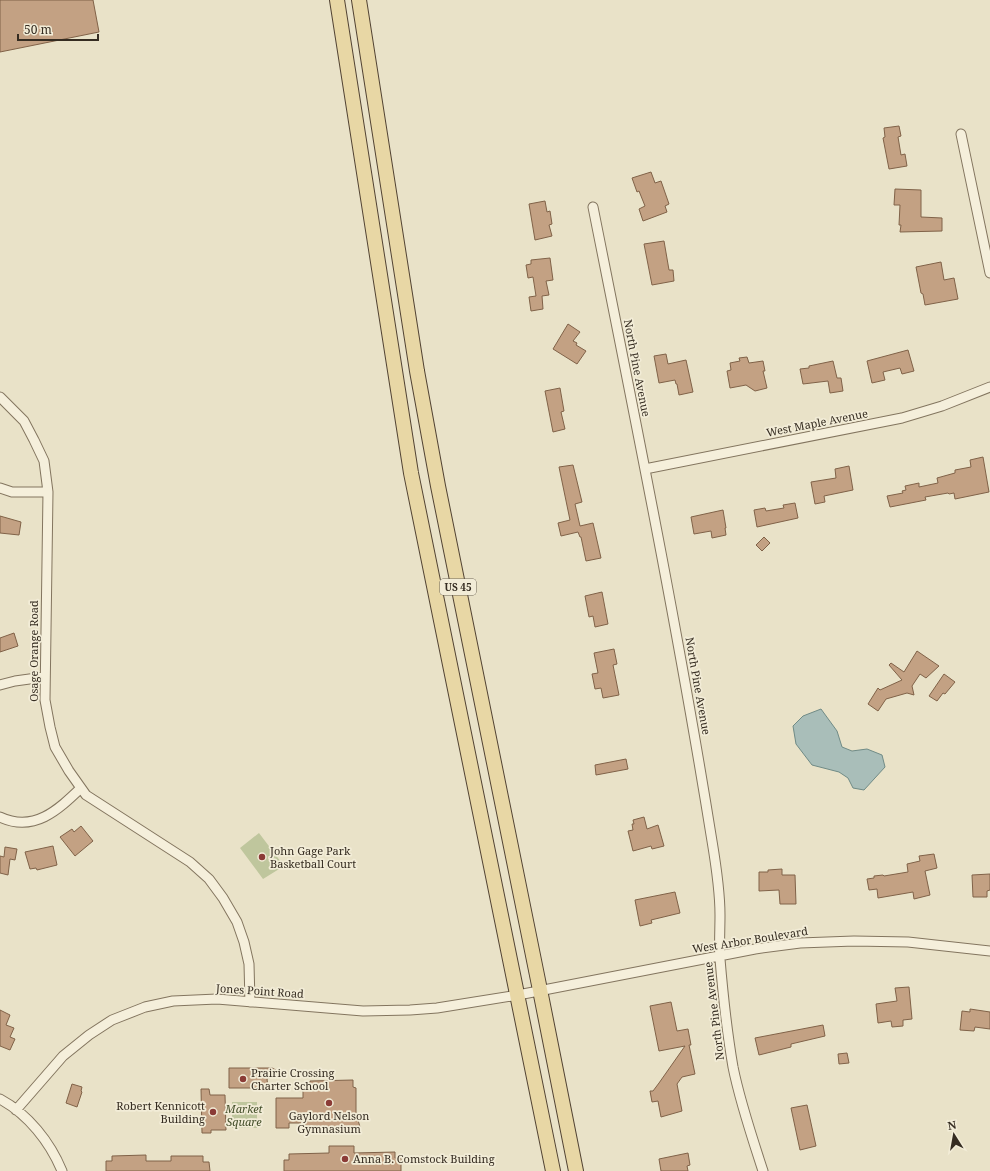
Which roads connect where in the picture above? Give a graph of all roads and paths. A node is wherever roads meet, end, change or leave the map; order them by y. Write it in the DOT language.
graph roads {
  1 [pos="337,0"];
  2 [pos="359,0"];
  3 [pos="961,134"];
  4 [pos="593,207"];
  5 [pos="990,273"];
  6 [pos="990,387"];
  7 [pos="0,397"];
  8 [pos="645,469"];
  9 [pos="0,488"];
  10 [pos="48,492"];
  11 [pos="44,677"];
  12 [pos="0,685"];
  13 [pos="81,788"];
  14 [pos="0,817"];
  15 [pos="990,951"];
  16 [pos="720,956"];
  17 [pos="540,990"];
  18 [pos="518,995"];
  19 [pos="250,1002"];
  20 [pos="0,1100"];
  21 [pos="16,1110"];
  22 [pos="62,1171"];
  23 [pos="553,1171"];
  24 [pos="576,1171"];
  25 [pos="763,1171"];
  1 -- 18 [label="main road, US 45"];
  2 -- 17 [label="main road, US 45"];
  3 -- 5 [label="street"];
  4 -- 8 [label="street, North Pine Avenue"];
  6 -- 8 [label="street, West Maple Avenue"];
  7 -- 10 [label="street, Osage Orange Road"];
  8 -- 16 [label="street, North Pine Avenue"];
  9 -- 10 [label="street"];
  10 -- 11 [label="street, Osage Orange Road"];
  11 -- 12 [label="street"];
  11 -- 13 [label="street, Osage Orange Road"];
  13 -- 14 [label="street"];
  13 -- 19 [label="street, Osage Orange Road"];
  15 -- 16 [label="street, West Arbor Boulevard"];
  16 -- 17 [label="street, West Arbor Boulevard"];
  16 -- 25 [label="street, North Pine Avenue"];
  17 -- 18 [label="street, Jones Point Road"];
  17 -- 24 [label="main road, US 45"];
  18 -- 19 [label="street, Jones Point Road"];
  18 -- 23 [label="main road, US 45"];
  19 -- 21 [label="street, Jones Point Road"];
  20 -- 21 [label="street"];
  21 -- 22 [label="street"];
}
